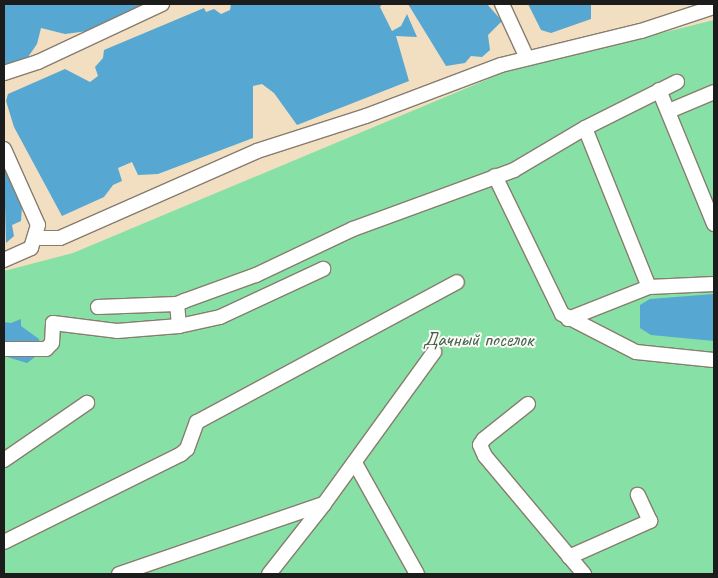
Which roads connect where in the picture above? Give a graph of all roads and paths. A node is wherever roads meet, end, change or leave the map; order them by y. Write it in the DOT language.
graph roads {
  1 [pos="162,4"];
  2 [pos="502,4"];
  3 [pos="714,7"];
  4 [pos="526,56"];
  5 [pos="4,73"];
  6 [pos="678,82"];
  7 [pos="660,90"];
  8 [pos="714,92"];
  9 [pos="669,111"];
  10 [pos="585,128"];
  11 [pos="4,149"];
  12 [pos="495,176"];
  13 [pos="714,224"];
  14 [pos="36,238"];
  15 [pos="4,260"];
  16 [pos="323,269"];
  17 [pos="457,282"];
  18 [pos="714,284"];
  19 [pos="649,287"];
  20 [pos="177,304"];
  21 [pos="98,307"];
  22 [pos="568,318"];
  23 [pos="179,326"];
  24 [pos="4,348"];
  25 [pos="434,352"];
  26 [pos="714,360"];
  27 [pos="87,402"];
  28 [pos="528,404"];
  29 [pos="4,460"];
  30 [pos="355,463"];
  31 [pos="638,495"];
  32 [pos="324,504"];
  33 [pos="4,542"];
  34 [pos="569,557"];
  35 [pos="274,572"];
  36 [pos="119,574"];
  37 [pos="417,574"];
  38 [pos="584,574"];
  1 -- 5 [label="street"];
  2 -- 4 [label="street"];
  3 -- 4 [label="street"];
  4 -- 14 [label="street"];
  6 -- 7 [label="street"];
  7 -- 9 [label="street"];
  7 -- 10 [label="street"];
  8 -- 9 [label="street"];
  9 -- 13 [label="street"];
  10 -- 12 [label="street"];
  10 -- 19 [label="street"];
  11 -- 14 [label="street"];
  12 -- 20 [label="street"];
  12 -- 22 [label="street"];
  14 -- 15 [label="street"];
  16 -- 23 [label="street"];
  17 -- 33 [label="street"];
  18 -- 19 [label="street"];
  19 -- 22 [label="street"];
  20 -- 21 [label="street"];
  20 -- 23 [label="street"];
  22 -- 26 [label="street"];
  23 -- 24 [label="street"];
  25 -- 30 [label="street"];
  27 -- 29 [label="street"];
  28 -- 34 [label="street"];
  30 -- 32 [label="street"];
  30 -- 37 [label="street"];
  31 -- 34 [label="street"];
  32 -- 35 [label="street"];
  32 -- 36 [label="street"];
  34 -- 38 [label="street"];
}
